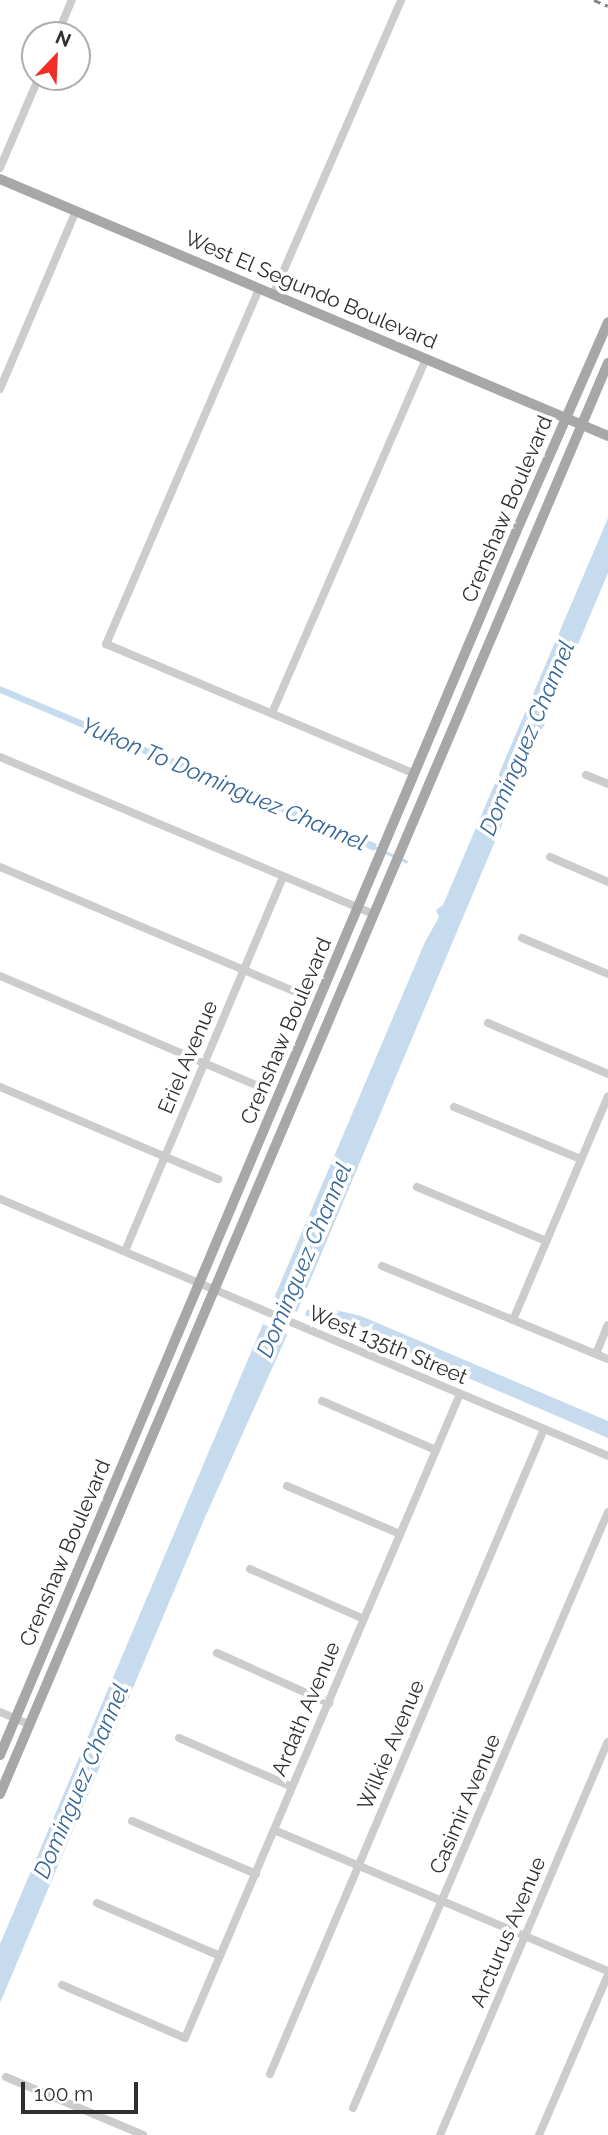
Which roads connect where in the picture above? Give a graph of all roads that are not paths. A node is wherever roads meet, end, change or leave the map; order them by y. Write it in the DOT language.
graph roads {
  1 [pos="72,0"];
  2 [pos="401,0"];
  3 [pos="63,21"];
  4 [pos="33,91"];
  5 [pos="0,168"];
  6 [pos="0,179"];
  7 [pos="76,211"];
  8 [pos="259,289"];
  9 [pos="273,295"];
  10 [pos="608,322"];
  11 [pos="426,359"];
  12 [pos="608,363"];
  13 [pos="0,389"];
  14 [pos="566,419"];
  15 [pos="581,425"];
  16 [pos="608,436"];
  17 [pos="272,713"];
  18 [pos="0,757"];
  19 [pos="415,774"];
  20 [pos="586,775"];
  21 [pos="429,780"];
  22 [pos="608,784"];
  23 [pos="550,858"];
  24 [pos="0,867"];
  25 [pos="283,877"];
  26 [pos="608,882"];
  27 [pos="359,908"];
  28 [pos="373,914"];
  29 [pos="522,938"];
  30 [pos="244,971"];
  31 [pos="608,974"];
  32 [pos="0,976"];
  33 [pos="294,991"];
  34 [pos="488,1023"];
  35 [pos="204,1062"];
  36 [pos="608,1074"];
  37 [pos="256,1085"];
  38 [pos="0,1087"];
  39 [pos="608,1096"];
  40 [pos="454,1107"];
  41 [pos="165,1157"];
  42 [pos="581,1159"];
  43 [pos="218,1179"];
  44 [pos="417,1187"];
  45 [pos="0,1199"];
  46 [pos="547,1241"];
  47 [pos="125,1251"];
  48 [pos="382,1266"];
  49 [pos="199,1283"];
  50 [pos="213,1289"];
  51 [pos="513,1320"];
  52 [pos="608,1325"];
  53 [pos="596,1354"];
  54 [pos="608,1359"];
  55 [pos="152,1394"];
  56 [pos="460,1394"];
  57 [pos="167,1400"];
  58 [pos="323,1401"];
  59 [pos="544,1429"];
  60 [pos="436,1450"];
  61 [pos="608,1456"];
  62 [pos="287,1486"];
  63 [pos="608,1512"];
  64 [pos="400,1534"];
  65 [pos="84,1558"];
  66 [pos="98,1564"];
  67 [pos="250,1569"];
  68 [pos="364,1619"];
  69 [pos="217,1653"];
  70 [pos="328,1703"];
  71 [pos="0,1712"];
  72 [pos="16,1719"];
  73 [pos="30,1725"];
  74 [pos="179,1738"];
  75 [pos="608,1742"];
  76 [pos="0,1755"];
  77 [pos="292,1787"];
  78 [pos="0,1794"];
  79 [pos="132,1821"];
  80 [pos="274,1830"];
  81 [pos="359,1865"];
  82 [pos="256,1874"];
  83 [pos="443,1901"];
  84 [pos="97,1903"];
  85 [pos="525,1937"];
  86 [pos="220,1956"];
  87 [pos="608,1973"];
  88 [pos="62,1985"];
  89 [pos="270,2074"];
  90 [pos="6,2077"];
  91 [pos="353,2108"];
  92 [pos="143,2135"];
  93 [pos="440,2135"];
  94 [pos="539,2135"];
  1 -- 3 [label="street"];
  2 -- 9 [label="street"];
  4 -- 5 [label="street"];
  6 -- 7 [label="main road, West El Segundo Boulevard"];
  7 -- 8 [label="main road, West El Segundo Boulevard"];
  7 -- 13 [label="street"];
  8 -- 9 [label="main road, West El Segundo Boulevard"];
  8 -- 17 [label="street"];
  9 -- 11 [label="main road, West El Segundo Boulevard"];
  10 -- 14 [label="main road, Crenshaw Boulevard"];
  11 -- 14 [label="main road, West El Segundo Boulevard"];
  11 -- 17 [label="street"];
  12 -- 15 [label="main road, Crenshaw Boulevard"];
  14 -- 15 [label="main road, West El Segundo Boulevard"];
  14 -- 19 [label="main road, Crenshaw Boulevard"];
  15 -- 16 [label="main road, West El Segundo Boulevard"];
  15 -- 21 [label="main road, Crenshaw Boulevard"];
  17 -- 19 [label="street"];
  18 -- 25 [label="street"];
  19 -- 21 [label="main road"];
  19 -- 27 [label="main road, Crenshaw Boulevard"];
  20 -- 22 [label="street"];
  21 -- 28 [label="main road, Crenshaw Boulevard"];
  23 -- 26 [label="street"];
  24 -- 30 [label="street"];
  25 -- 27 [label="street"];
  25 -- 30 [label="street, Eriel Avenue"];
  27 -- 28 [label="street"];
  27 -- 49 [label="main road, Crenshaw Boulevard"];
  28 -- 50 [label="main road, Crenshaw Boulevard"];
  29 -- 31 [label="street"];
  30 -- 33 [label="street"];
  30 -- 35 [label="street, Eriel Avenue"];
  32 -- 35 [label="street"];
  34 -- 36 [label="street"];
  35 -- 37 [label="street"];
  35 -- 41 [label="street, Eriel Avenue"];
  38 -- 41 [label="street"];
  39 -- 42 [label="street"];
  40 -- 42 [label="street"];
  41 -- 43 [label="street"];
  41 -- 47 [label="street, Eriel Avenue"];
  42 -- 46 [label="street"];
  44 -- 46 [label="street"];
  45 -- 47 [label="street, West 135th Street"];
  46 -- 51 [label="street"];
  47 -- 49 [label="street, West 135th Street"];
  48 -- 51 [label="street"];
  49 -- 50 [label="street, West 135th Street"];
  49 -- 55 [label="main road, Crenshaw Boulevard"];
  50 -- 56 [label="street, West 135th Street"];
  50 -- 57 [label="main road, Crenshaw Boulevard"];
  51 -- 53 [label="street"];
  52 -- 53 [label="street"];
  53 -- 54 [label="street"];
  55 -- 57 [label="main road"];
  55 -- 65 [label="main road, Crenshaw Boulevard"];
  56 -- 59 [label="street, West 135th Street"];
  56 -- 60 [label="street, Ardath Avenue"];
  57 -- 66 [label="main road, Crenshaw Boulevard"];
  58 -- 60 [label="street"];
  59 -- 61 [label="street, West 135th Street"];
  59 -- 81 [label="street, Wilkie Avenue"];
  60 -- 64 [label="street, Ardath Avenue"];
  62 -- 64 [label="street"];
  63 -- 83 [label="street, Casimir Avenue"];
  64 -- 68 [label="street, Ardath Avenue"];
  65 -- 66 [label="main road"];
  65 -- 72 [label="main road, Crenshaw Boulevard"];
  66 -- 73 [label="main road, Crenshaw Boulevard"];
  67 -- 68 [label="street"];
  68 -- 70 [label="street, Ardath Avenue"];
  69 -- 70 [label="street"];
  70 -- 77 [label="street, Ardath Avenue"];
  71 -- 72 [label="street"];
  72 -- 73 [label="street"];
  72 -- 76 [label="main road, Crenshaw Boulevard"];
  73 -- 78 [label="main road, Crenshaw Boulevard"];
  74 -- 77 [label="street"];
  75 -- 85 [label="street, Arcturus Avenue"];
  77 -- 80 [label="street, Ardath Avenue"];
  79 -- 82 [label="street"];
  80 -- 81 [label="street"];
  80 -- 82 [label="street, Ardath Avenue"];
  81 -- 83 [label="street"];
  81 -- 89 [label="street, Wilkie Avenue"];
  82 -- 86 [label="street, Ardath Avenue"];
  83 -- 85 [label="street"];
  83 -- 91 [label="street, Casimir Avenue"];
  84 -- 86 [label="street"];
  85 -- 87 [label="street"];
  85 -- 93 [label="street, Arcturus Avenue"];
  86 -- 88 [label="street, Ardath Avenue"];
  87 -- 94 [label="street"];
  90 -- 92 [label="street"];
}
